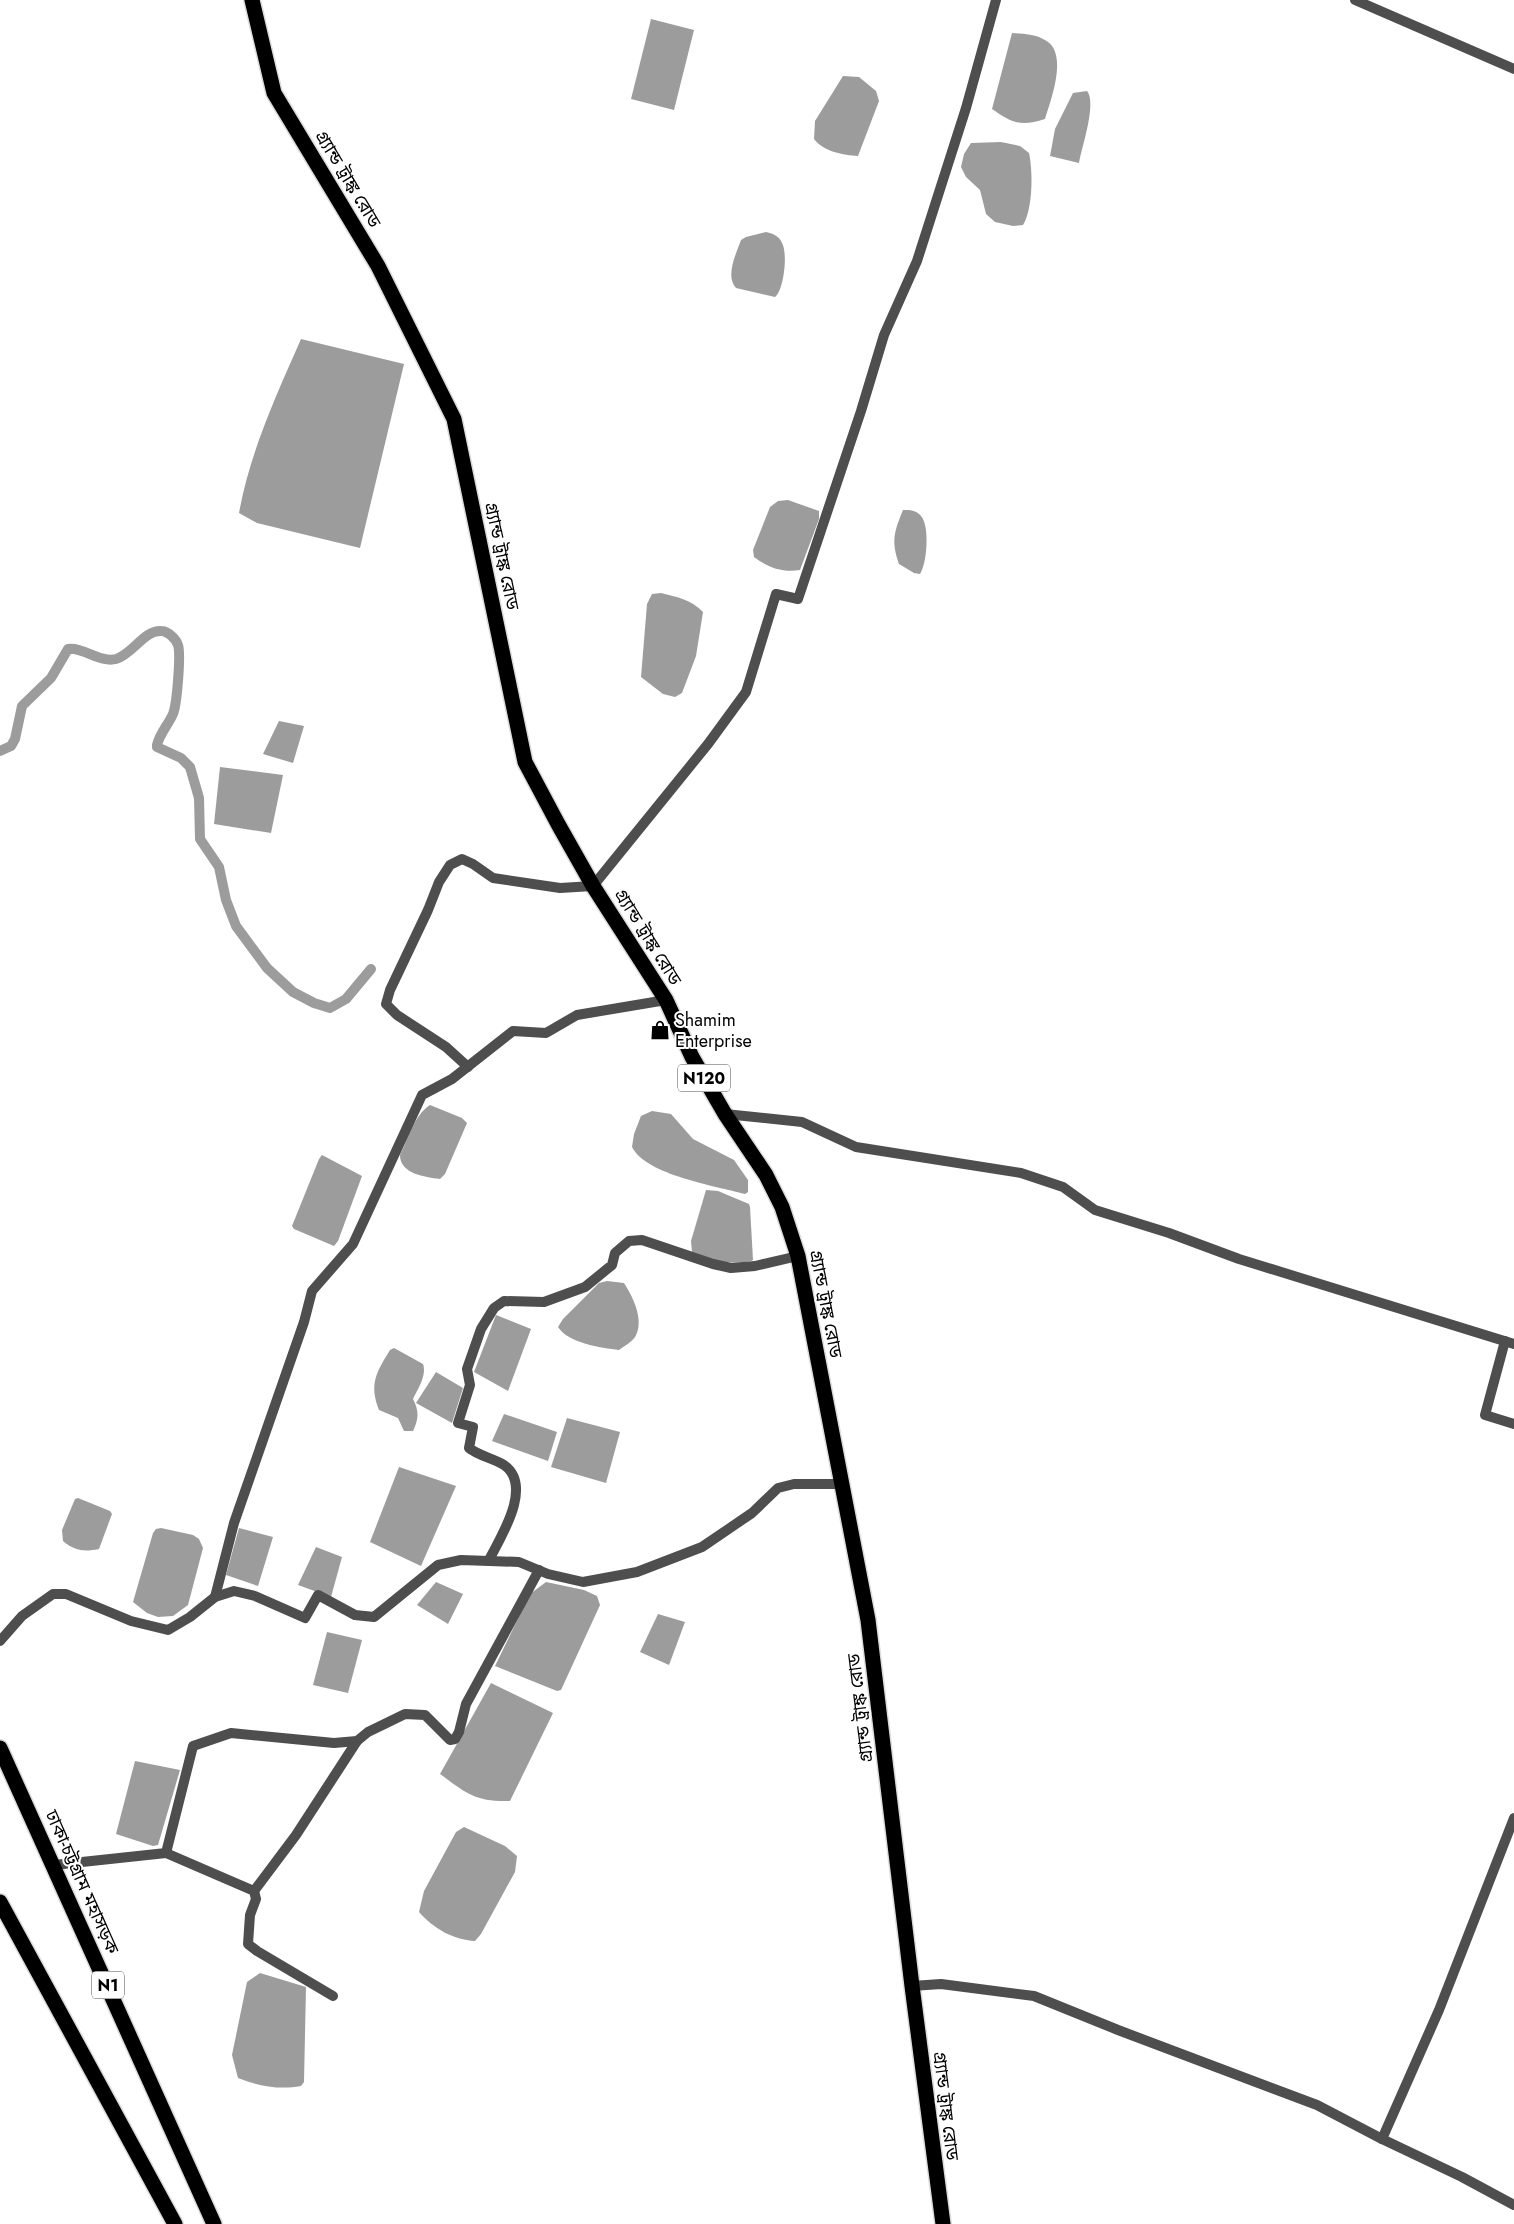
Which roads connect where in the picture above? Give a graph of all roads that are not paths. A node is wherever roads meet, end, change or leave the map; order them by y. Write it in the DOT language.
graph roads {
  1 [pos="252,0"];
  2 [pos="996,0"];
  3 [pos="1355,0"];
  4 [pos="1514,69"];
  5 [pos="593,886"];
  6 [pos="666,1000"];
  7 [pos="468,1067"];
  8 [pos="725,1114"];
  9 [pos="798,1256"];
  10 [pos="1510,1343"];
  11 [pos="1514,1424"];
  12 [pos="842,1484"];
  13 [pos="489,1560"];
  14 [pos="539,1570"];
  15 [pos="215,1597"];
  16 [pos="0,1641"];
  17 [pos="357,1741"];
  18 [pos="0,1748"];
  19 [pos="1514,1818"];
  20 [pos="166,1853"];
  21 [pos="54,1865"];
  22 [pos="254,1891"];
  23 [pos="0,1902"];
  24 [pos="912,1986"];
  25 [pos="333,1996"];
  26 [pos="1382,2139"];
  27 [pos="1514,2206"];
  28 [pos="175,2224"];
  29 [pos="214,2224"];
  30 [pos="943,2224"];
  1 -- 5 [label="highway, গ্র্যান্ড ট্রাঙ্ক রোড / N120"];
  2 -- 5 [label="street"];
  3 -- 4 [label="street"];
  5 -- 6 [label="highway, গ্র্যান্ড ট্রাঙ্ক রোড / N120"];
  5 -- 7 [label="street"];
  6 -- 7 [label="street"];
  6 -- 8 [label="highway, গ্র্যান্ড ট্রাঙ্ক রোড / N120"];
  7 -- 15 [label="street"];
  8 -- 9 [label="highway, গ্র্যান্ড ট্রাঙ্ক রোড / N120"];
  8 -- 10 [label="street"];
  9 -- 12 [label="highway, গ্র্যান্ড ট্রাঙ্ক রোড / N120"];
  9 -- 13 [label="street"];
  10 -- 11 [label="street"];
  12 -- 14 [label="street"];
  12 -- 24 [label="highway, গ্র্যান্ড ট্রাঙ্ক রোড / N120"];
  13 -- 14 [label="street"];
  13 -- 15 [label="street"];
  14 -- 17 [label="street"];
  15 -- 16 [label="street"];
  17 -- 20 [label="street"];
  17 -- 22 [label="street"];
  18 -- 21 [label="highway, ঢাকা-চট্টগ্রাম মহাসড়ক / N1"];
  19 -- 26 [label="street"];
  20 -- 21 [label="street"];
  20 -- 22 [label="street"];
  21 -- 29 [label="highway, ঢাকা-চট্টগ্রাম মহাসড়ক / N1"];
  22 -- 25 [label="street"];
  23 -- 28 [label="highway"];
  24 -- 26 [label="street"];
  24 -- 30 [label="highway, গ্র্যান্ড ট্রাঙ্ক রোড / N120"];
  26 -- 27 [label="street"];
}
